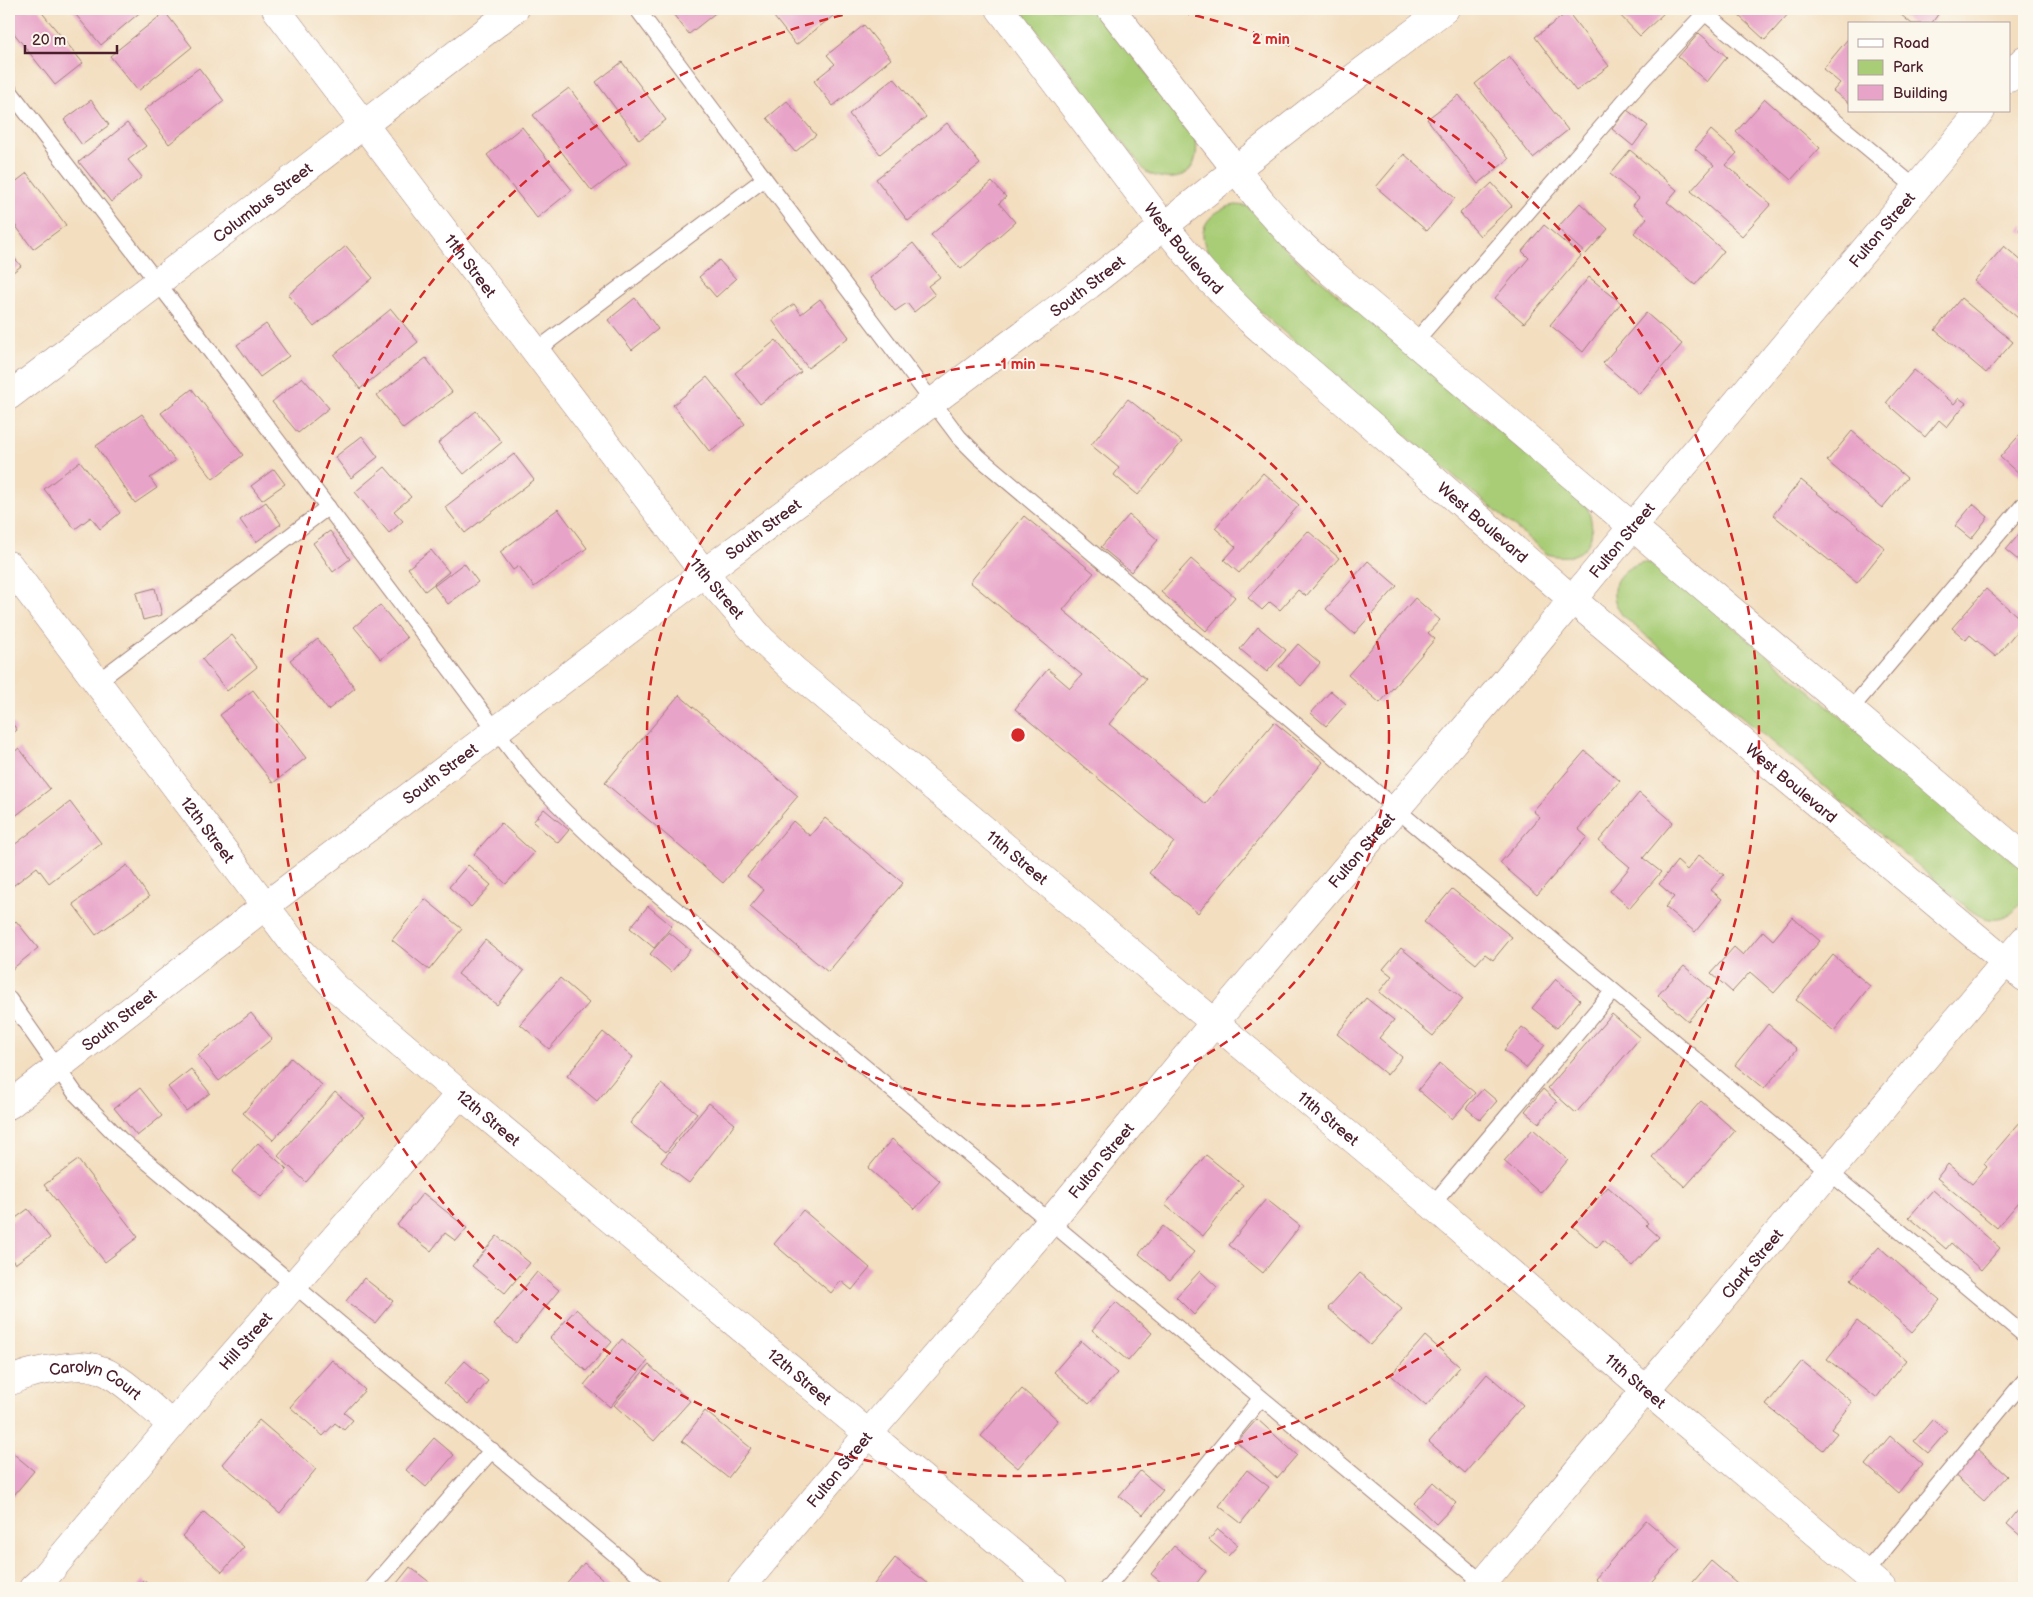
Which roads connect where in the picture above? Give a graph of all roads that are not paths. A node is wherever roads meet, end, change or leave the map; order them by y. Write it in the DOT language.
graph roads {
  1 [pos="276,9"];
  2 [pos="515,9"];
  3 [pos="637,9"];
  4 [pos="1000,9"];
  5 [pos="1111,9"];
  6 [pos="1445,9"];
  7 [pos="1703,11"];
  8 [pos="2024,60"];
  9 [pos="2010,77"];
  10 [pos="9,90"];
  11 [pos="1980,112"];
  12 [pos="364,124"];
  13 [pos="1234,170"];
  14 [pos="764,178"];
  15 [pos="1916,188"];
  16 [pos="1164,226"];
  17 [pos="157,282"];
  18 [pos="1414,343"];
  19 [pos="537,350"];
  20 [pos="9,396"];
  21 [pos="933,402"];
  22 [pos="2024,504"];
  23 [pos="328,508"];
  24 [pos="1632,527"];
  25 [pos="9,565"];
  26 [pos="704,573"];
  27 [pos="1573,600"];
  28 [pos="97,682"];
  29 [pos="1850,710"];
  30 [pos="498,730"];
  31 [pos="1395,809"];
  32 [pos="2024,857"];
  33 [pos="265,906"];
  34 [pos="2024,940"];
  35 [pos="2015,969"];
  36 [pos="1613,991"];
  37 [pos="9,999"];
  38 [pos="1214,1023"];
  39 [pos="57,1068"];
  40 [pos="460,1094"];
  41 [pos="9,1105"];
  42 [pos="1829,1172"];
  43 [pos="1432,1205"];
  44 [pos="1050,1222"];
  45 [pos="294,1284"];
  46 [pos="2024,1335"];
  47 [pos="2024,1381"];
  48 [pos="9,1382"];
  49 [pos="1645,1389"];
  50 [pos="1261,1398"];
  51 [pos="172,1425"];
  52 [pos="868,1433"];
  53 [pos="492,1450"];
  54 [pos="1874,1581"];
  55 [pos="1484,1587"];
  56 [pos="33,1588"];
  57 [pos="372,1588"];
  58 [pos="655,1588"];
  59 [pos="741,1588"];
  60 [pos="1054,1588"];
  61 [pos="1108,1588"];
  1 -- 12 [label="street, 11th Street"];
  2 -- 12 [label="street, Columbus Street"];
  3 -- 14 [label="lane"];
  4 -- 16 [label="street, West Boulevard"];
  5 -- 13 [label="street"];
  6 -- 13 [label="street, South Street"];
  7 -- 15 [label="lane"];
  7 -- 18 [label="lane"];
  8 -- 9 [label="street"];
  10 -- 17 [label="lane"];
  11 -- 15 [label="street, Fulton Street"];
  12 -- 17 [label="street, Columbus Street"];
  12 -- 19 [label="street, 11th Street"];
  13 -- 16 [label="street, South Street"];
  13 -- 18 [label="street"];
  14 -- 19 [label="lane"];
  14 -- 21 [label="lane"];
  15 -- 24 [label="street, Fulton Street"];
  16 -- 21 [label="street, South Street"];
  16 -- 27 [label="street, West Boulevard"];
  17 -- 20 [label="street, Columbus Street"];
  17 -- 23 [label="lane"];
  18 -- 24 [label="street"];
  19 -- 26 [label="street, 11th Street"];
  21 -- 26 [label="street, South Street"];
  21 -- 31 [label="lane"];
  22 -- 29 [label="lane"];
  23 -- 28 [label="lane"];
  23 -- 30 [label="lane"];
  24 -- 27 [label="street, Fulton Street"];
  24 -- 29 [label="street"];
  25 -- 28 [label="street, 12th Street"];
  26 -- 30 [label="street, South Street"];
  26 -- 38 [label="street, 11th Street"];
  27 -- 31 [label="street, Fulton Street"];
  27 -- 35 [label="street, West Boulevard"];
  28 -- 33 [label="street, 12th Street"];
  29 -- 32 [label="street"];
  30 -- 33 [label="street, South Street"];
  30 -- 44 [label="lane"];
  31 -- 36 [label="lane"];
  31 -- 38 [label="street, Fulton Street"];
  33 -- 39 [label="street, South Street"];
  33 -- 40 [label="street, 12th Street"];
  34 -- 35 [label="street, Clark Street"];
  35 -- 42 [label="street, Clark Street"];
  36 -- 42 [label="lane"];
  36 -- 43 [label="lane"];
  37 -- 39 [label="lane"];
  38 -- 43 [label="street, 11th Street"];
  38 -- 44 [label="street, Fulton Street"];
  39 -- 41 [label="street, South Street"];
  39 -- 45 [label="lane"];
  40 -- 45 [label="street, Hill Street"];
  40 -- 52 [label="street, 12th Street"];
  42 -- 46 [label="lane"];
  42 -- 49 [label="street, Clark Street"];
  43 -- 49 [label="street, 11th Street"];
  44 -- 50 [label="lane"];
  44 -- 52 [label="street, Fulton Street"];
  45 -- 51 [label="street, Hill Street"];
  45 -- 53 [label="lane"];
  47 -- 54 [label="lane"];
  48 -- 51 [label="street, Carolyn Court"];
  49 -- 54 [label="street, 11th Street"];
  49 -- 55 [label="street, Clark Street"];
  50 -- 55 [label="lane"];
  50 -- 61 [label="lane"];
  51 -- 56 [label="street, Hill Street"];
  52 -- 59 [label="street, Fulton Street"];
  52 -- 60 [label="street, 12th Street"];
  53 -- 57 [label="lane"];
  53 -- 58 [label="lane"];
}
